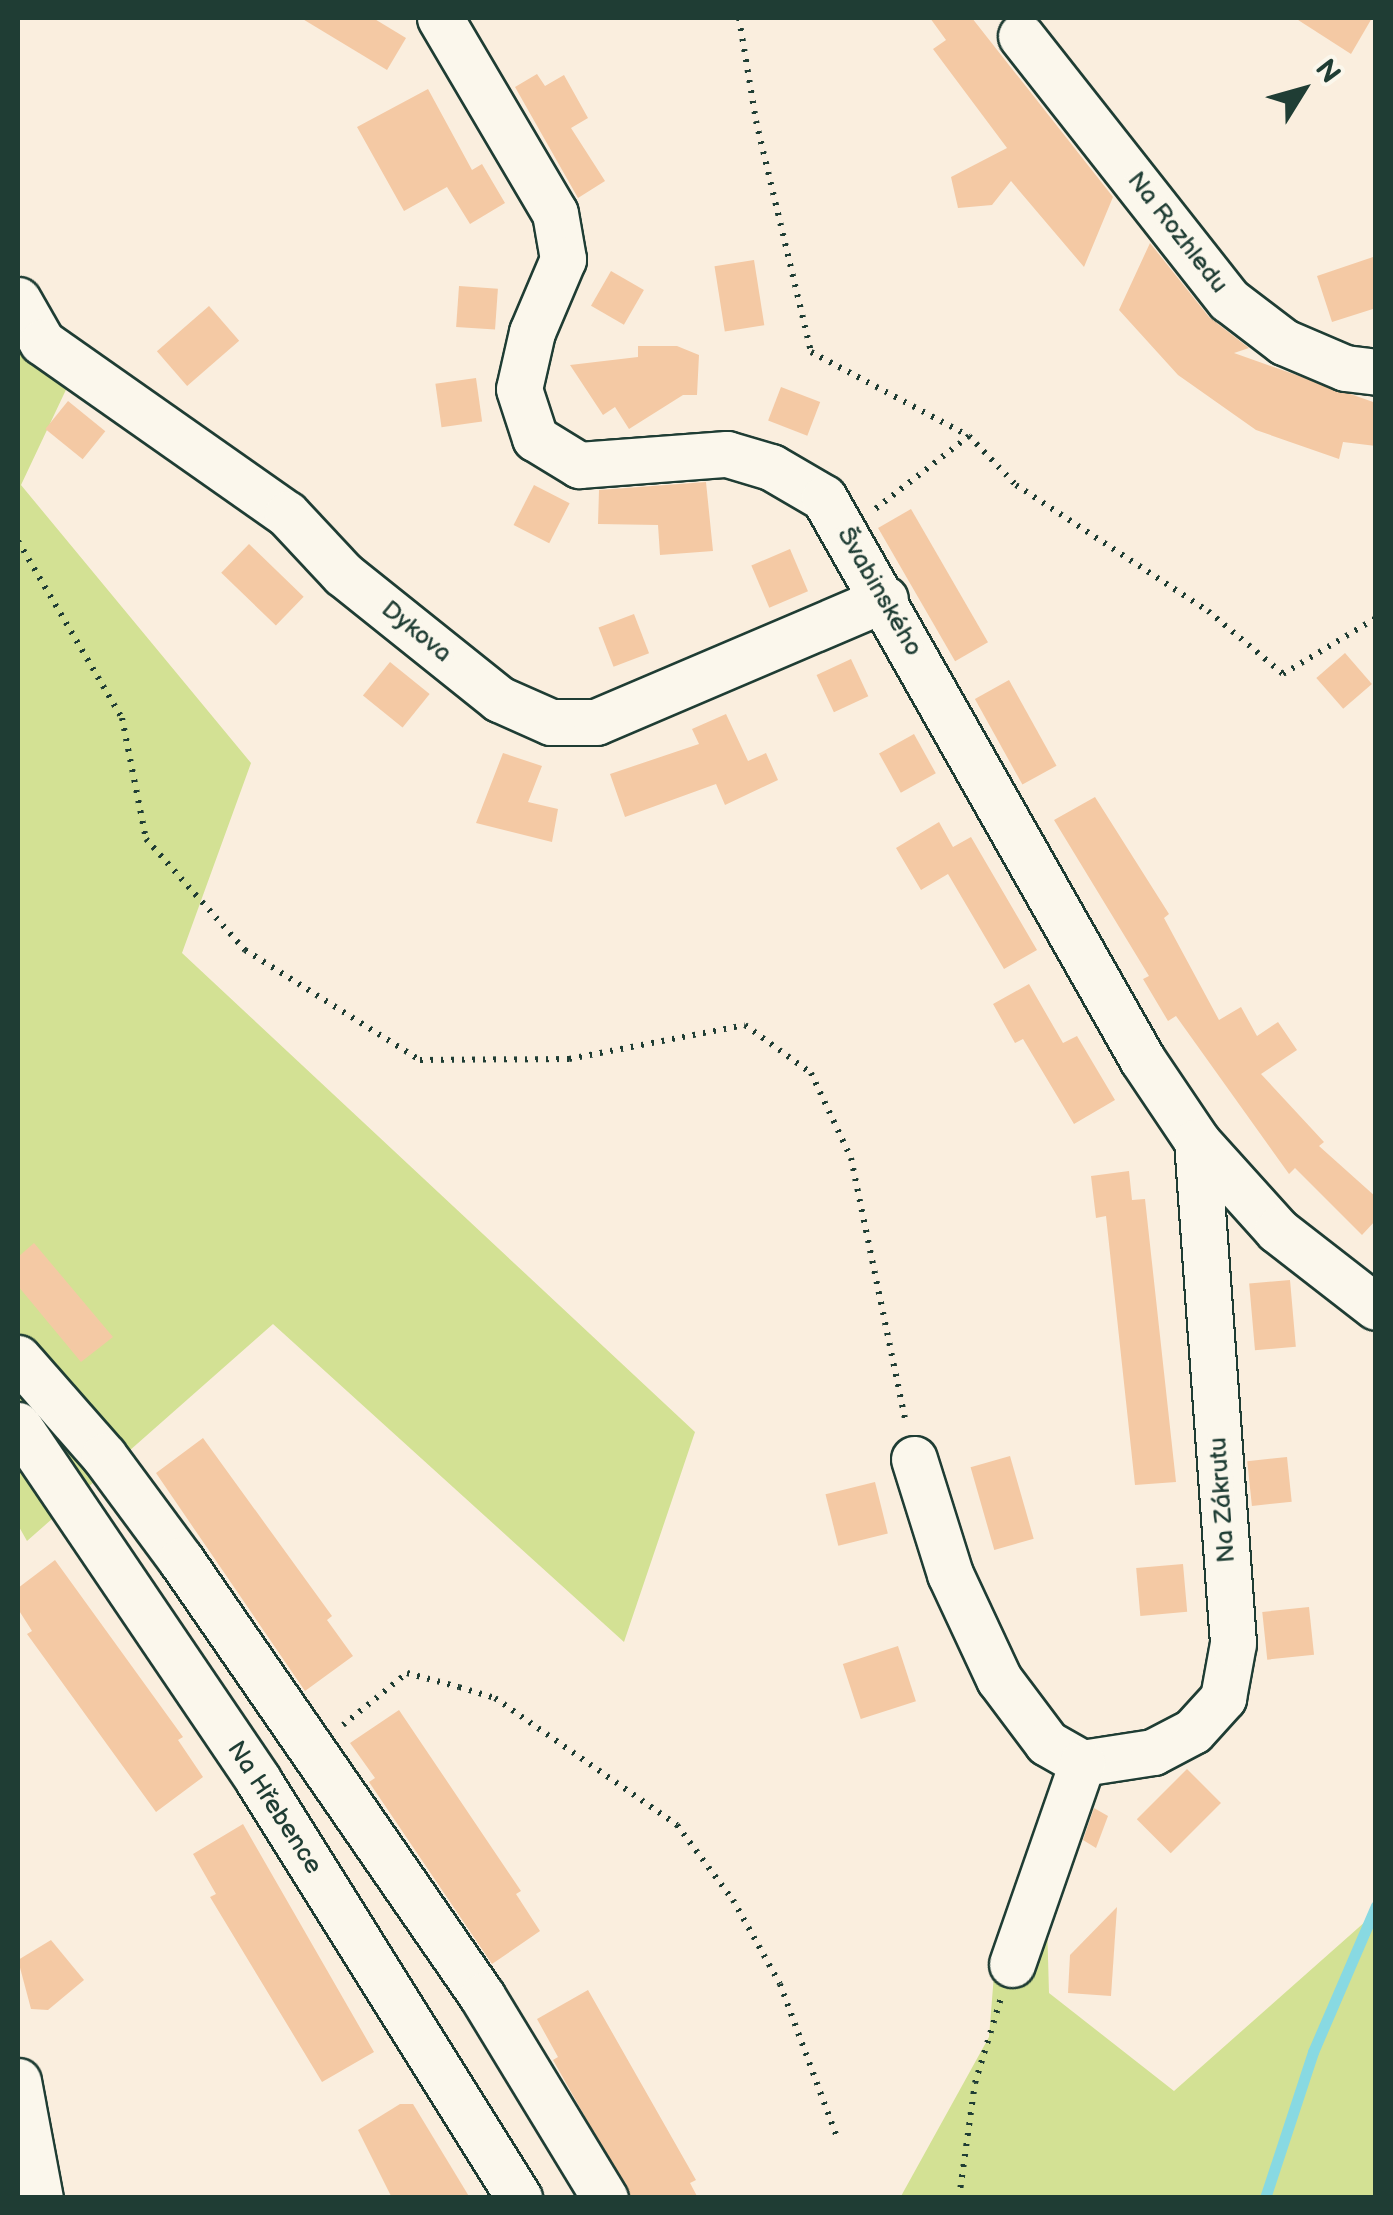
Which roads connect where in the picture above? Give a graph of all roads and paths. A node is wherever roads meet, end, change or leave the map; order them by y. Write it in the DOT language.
graph roads {
  1 [pos="440,18"];
  2 [pos="739,18"];
  3 [pos="1022,36"];
  4 [pos="18,300"];
  5 [pos="1376,372"];
  6 [pos="969,436"];
  7 [pos="845,532"];
  8 [pos="18,541"];
  9 [pos="885,599"];
  10 [pos="1376,618"];
  11 [pos="1197,1141"];
  12 [pos="1376,1307"];
  13 [pos="18,1358"];
  14 [pos="18,1425"];
  15 [pos="914,1459"];
  16 [pos="313,1750"];
  17 [pos="1082,1763"];
  18 [pos="1012,1964"];
  19 [pos="18,2081"];
  20 [pos="837,2138"];
  21 [pos="40,2198"];
  22 [pos="519,2198"];
  23 [pos="605,2198"];
  24 [pos="959,2198"];
  1 -- 7 [label="street, Švabinského"];
  2 -- 6 [label="path"];
  3 -- 5 [label="street, Na Rozhledu"];
  4 -- 9 [label="street, Dykova"];
  6 -- 7 [label="path"];
  6 -- 10 [label="path"];
  7 -- 9 [label="street, Švabinského"];
  8 -- 15 [label="path"];
  9 -- 11 [label="street, Švabinského"];
  11 -- 12 [label="street, Švabinského"];
  11 -- 17 [label="street, Na Zákrutu"];
  13 -- 16 [label="street"];
  14 -- 22 [label="street, Na Hřebence"];
  15 -- 17 [label="street"];
  16 -- 20 [label="path"];
  16 -- 23 [label="street"];
  17 -- 18 [label="street"];
  18 -- 24 [label="path"];
  19 -- 21 [label="street"];
}
